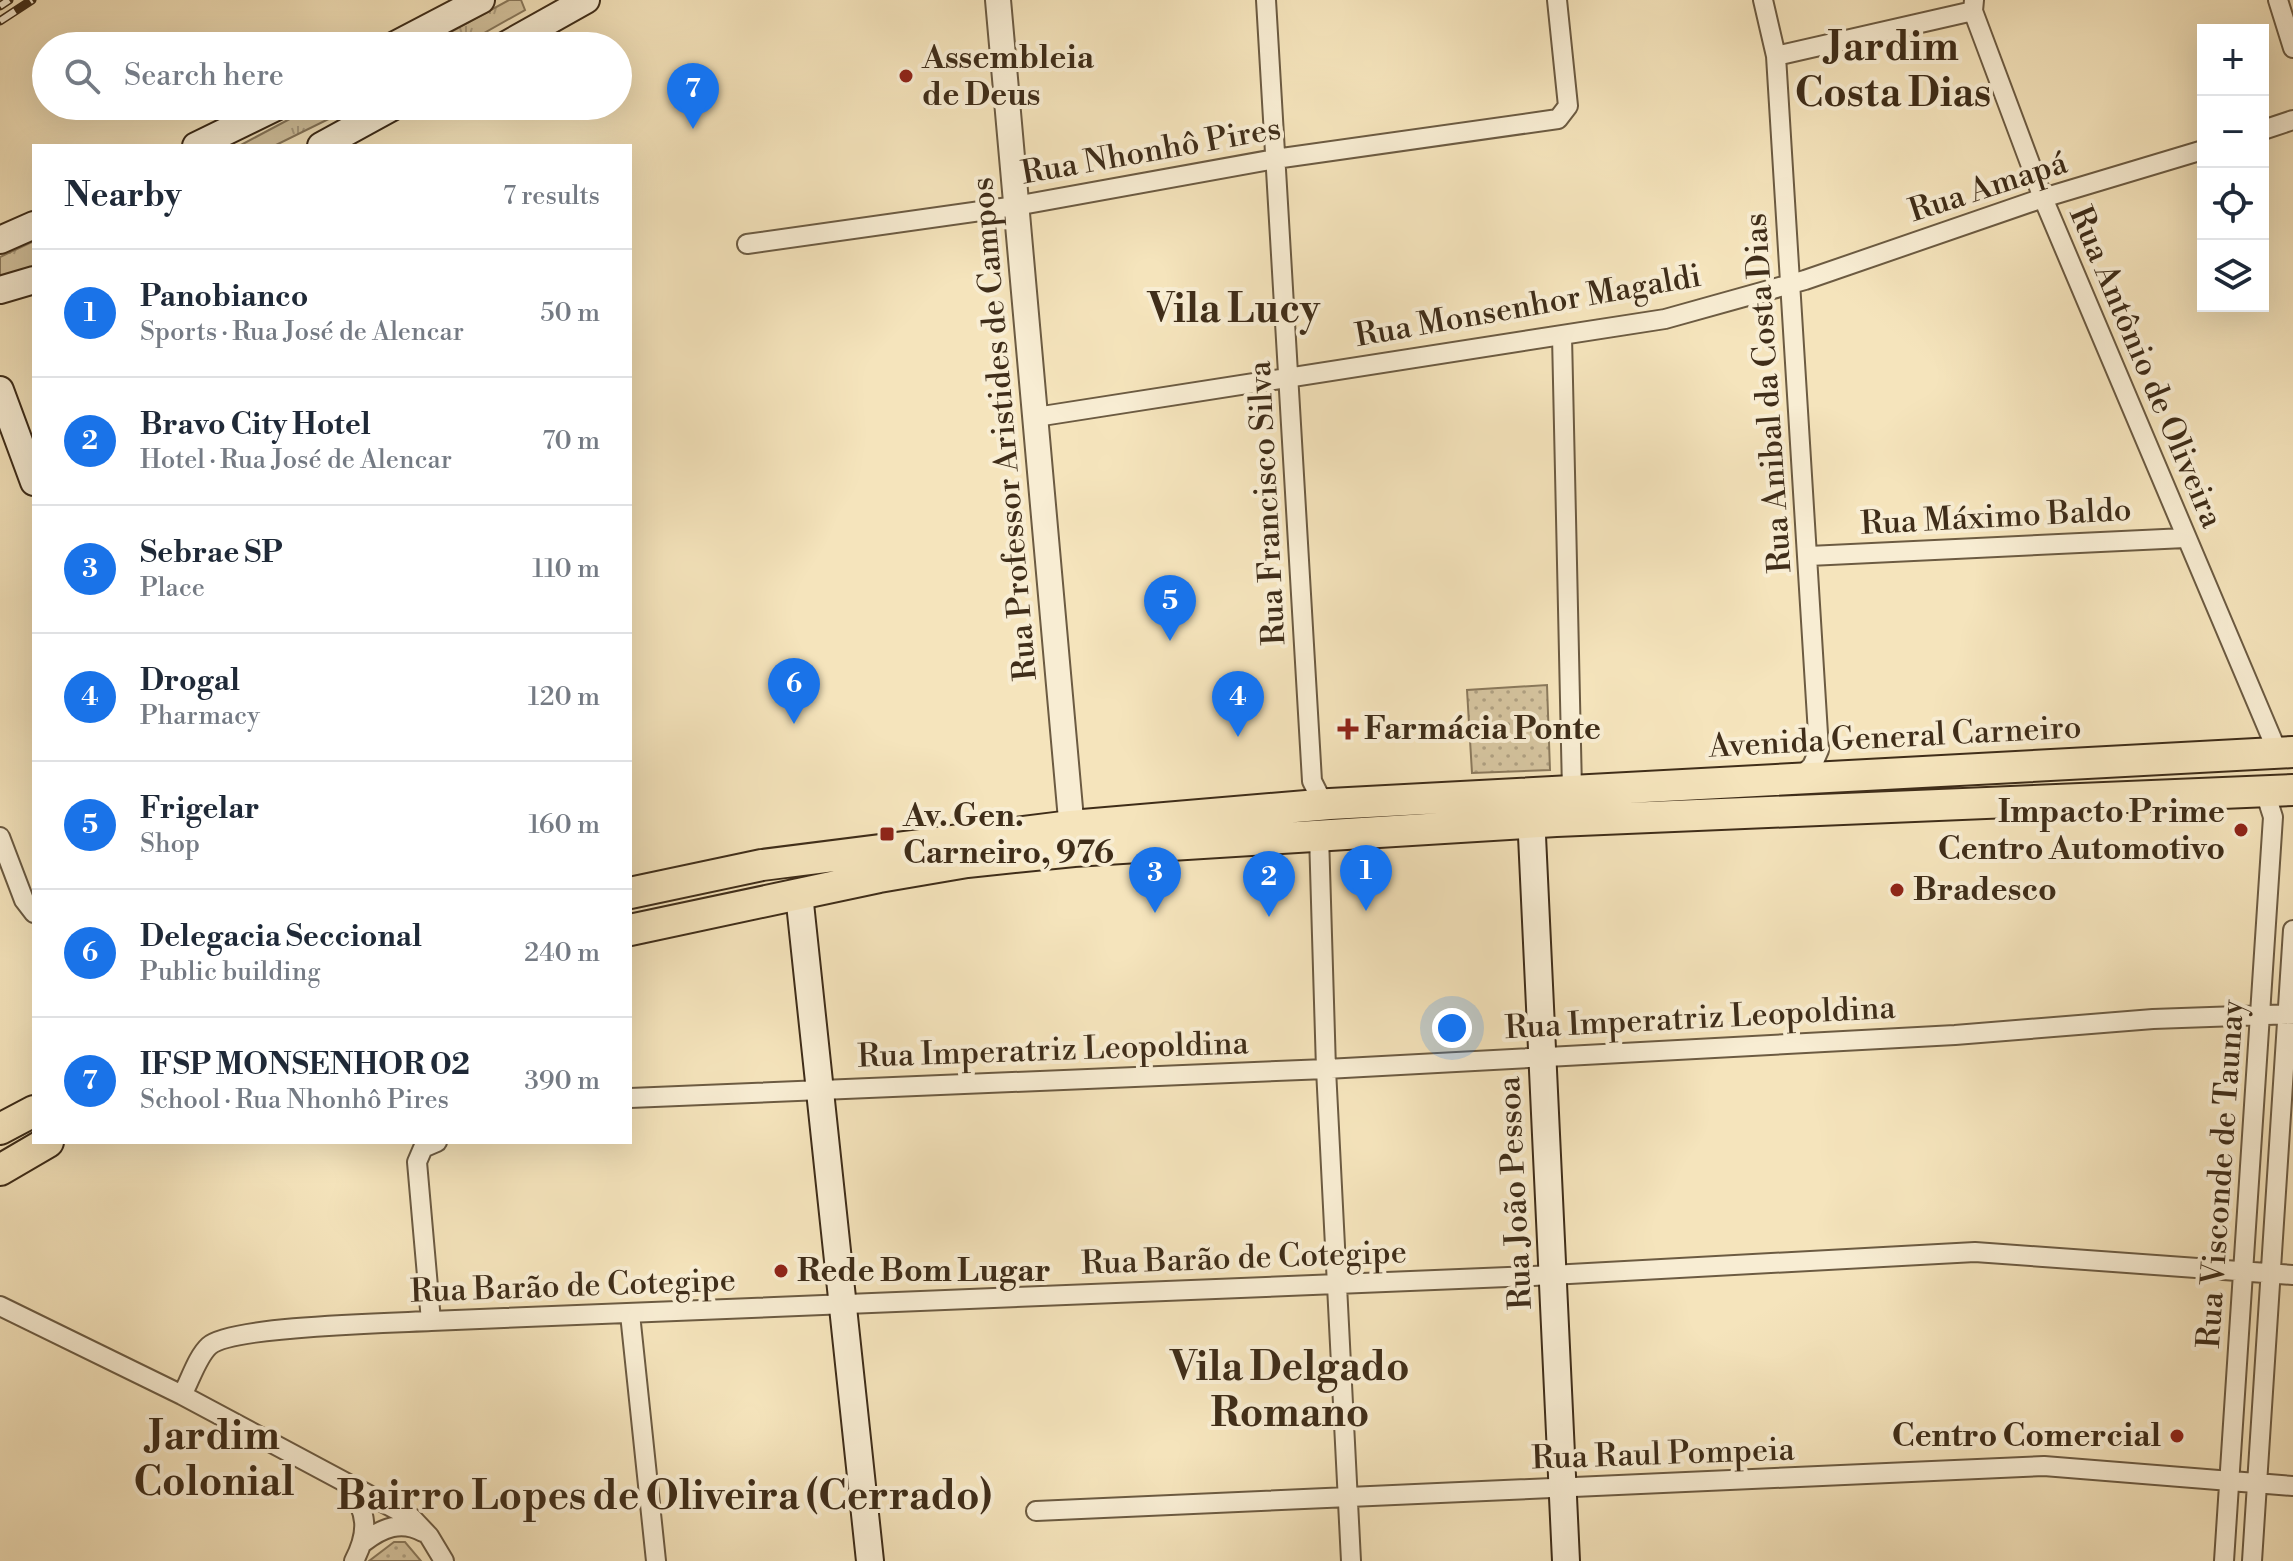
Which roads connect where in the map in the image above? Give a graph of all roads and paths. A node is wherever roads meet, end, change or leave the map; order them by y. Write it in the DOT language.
graph roads {
  1 [pos="481,0"];
  2 [pos="586,0"];
  3 [pos="998,0"];
  4 [pos="1266,0"];
  5 [pos="1557,0"];
  6 [pos="1763,0"];
  7 [pos="2278,0"];
  8 [pos="1974,5"];
  9 [pos="420,32"];
  10 [pos="529,32"];
  11 [pos="2293,48"];
  12 [pos="1776,56"];
  13 [pos="249,120"];
  14 [pos="368,120"];
  15 [pos="2293,120"];
  16 [pos="2269,128"];
  17 [pos="200,144"];
  18 [pos="325,144"];
  19 [pos="2197,152"];
  20 [pos="1275,159"];
  21 [pos="2043,198"];
  22 [pos="1016,206"];
  23 [pos="32,226"];
  24 [pos="0,240"];
  25 [pos="747,244"];
  26 [pos="32,281"];
  27 [pos="1792,284"];
  28 [pos="0,290"];
  29 [pos="1562,336"];
  30 [pos="1290,377"];
  31 [pos="0,390"];
  32 [pos="1036,417"];
  33 [pos="32,477"];
  34 [pos="2185,538"];
  35 [pos="1809,556"];
  36 [pos="2285,753"];
  37 [pos="1800,777"];
  38 [pos="1572,790"];
  39 [pos="2279,791"];
  40 [pos="1501,794"];
  41 [pos="1330,804"];
  42 [pos="1531,823"];
  43 [pos="1319,835"];
  44 [pos="0,837"];
  45 [pos="1072,838"];
  46 [pos="632,893"];
  47 [pos="799,894"];
  48 [pos="32,910"];
  49 [pos="632,930"];
  50 [pos="2293,930"];
  51 [pos="2262,1014"];
  52 [pos="2291,1014"];
  53 [pos="1542,1057"];
  54 [pos="1326,1069"];
  55 [pos="820,1089"];
  56 [pos="632,1098"];
  57 [pos="32,1112"];
  58 [pos="0,1129"];
  59 [pos="45,1144"];
  60 [pos="432,1144"];
  61 [pos="0,1170"];
  62 [pos="2245,1272"];
  63 [pos="2271,1274"];
  64 [pos="1552,1275"];
  65 [pos="2293,1275"];
  66 [pos="1337,1284"];
  67 [pos="843,1304"];
  68 [pos="0,1306"];
  69 [pos="630,1314"];
  70 [pos="431,1321"];
  71 [pos="182,1395"];
  72 [pos="2229,1480"];
  73 [pos="344,1481"];
  74 [pos="2257,1483"];
  75 [pos="2293,1486"];
  76 [pos="1562,1488"];
  77 [pos="1349,1496"];
  78 [pos="1036,1511"];
  79 [pos="429,1536"];
  80 [pos="364,1542"];
  81 [pos="354,1561"];
  82 [pos="444,1561"];
  83 [pos="656,1561"];
  84 [pos="870,1561"];
  85 [pos="1351,1561"];
  86 [pos="1566,1561"];
  87 [pos="2224,1561"];
  88 [pos="2252,1561"];
  1 -- 9 [label="main road"];
  2 -- 10 [label="main road"];
  3 -- 22 [label="street, Rua Professor Aristides de Campos"];
  4 -- 20 [label="street, Rua Francisco Silva"];
  5 -- 20 [label="street, Rua Nhonhô Pires"];
  6 -- 12 [label="street, Rua Anibal da Costa Dias"];
  7 -- 11 [label="street"];
  8 -- 12 [label="street"];
  8 -- 21 [label="street, Rua Antônio de Oliveira"];
  12 -- 27 [label="street, Rua Anibal da Costa Dias"];
  13 -- 17 [label="main road"];
  14 -- 18 [label="main road"];
  15 -- 16 [label="street"];
  19 -- 21 [label="street, Rua Amapá"];
  20 -- 22 [label="street, Rua Nhonhô Pires"];
  20 -- 30 [label="street, Rua Francisco Silva"];
  21 -- 27 [label="street, Rua Amapá"];
  21 -- 34 [label="street, Rua Antônio de Oliveira"];
  22 -- 25 [label="street, Rua Nhonhô Pires"];
  22 -- 32 [label="street, Rua Professor Aristides de Campos"];
  23 -- 24 [label="main road"];
  26 -- 28 [label="main road"];
  27 -- 29 [label="street, Rua Monsenhor Magaldi"];
  27 -- 35 [label="street, Rua Anibal da Costa Dias"];
  29 -- 30 [label="street, Rua Monsenhor Magaldi"];
  29 -- 38 [label="street"];
  30 -- 32 [label="street, Rua Monsenhor Magaldi"];
  30 -- 41 [label="street, Rua Francisco Silva"];
  31 -- 33 [label="main road"];
  32 -- 45 [label="street, Rua Professor Aristides de Campos"];
  34 -- 35 [label="street, Rua Máximo Baldo"];
  34 -- 36 [label="street, Rua Antônio de Oliveira"];
  35 -- 37 [label="street, Rua Anibal da Costa Dias"];
  36 -- 37 [label="main road, Avenida General Carneiro"];
  37 -- 38 [label="main road, Avenida General Carneiro"];
  38 -- 40 [label="main road, Avenida General Carneiro"];
  39 -- 42 [label="main road, Avenida General Carneiro"];
  39 -- 51 [label="street, Rua Visconde de Taunay"];
  40 -- 41 [label="main road, Avenida General Carneiro"];
  40 -- 42 [label="main road"];
  41 -- 45 [label="main road, Avenida General Carneiro"];
  42 -- 43 [label="main road, Avenida General Carneiro"];
  42 -- 53 [label="main road, Rua João Pessoa"];
  43 -- 45 [label="main road, Avenida General Carneiro"];
  43 -- 54 [label="street"];
  44 -- 48 [label="street"];
  45 -- 46 [label="main road, Avenida General Carneiro"];
  45 -- 47 [label="main road, Avenida General Carneiro"];
  47 -- 49 [label="main road, Avenida General Carneiro"];
  47 -- 55 [label="main road"];
  50 -- 52 [label="street, Rua Visconde de Taunay"];
  51 -- 52 [label="street, Rua Imperatriz Leopoldina"];
  51 -- 53 [label="street, Rua Imperatriz Leopoldina"];
  51 -- 62 [label="street, Rua Visconde de Taunay"];
  52 -- 63 [label="street, Rua Visconde de Taunay"];
  53 -- 54 [label="street, Rua Imperatriz Leopoldina"];
  53 -- 64 [label="main road, Rua João Pessoa"];
  54 -- 55 [label="street, Rua Imperatriz Leopoldina"];
  54 -- 66 [label="street"];
  55 -- 56 [label="street, Rua Imperatriz Leopoldina"];
  55 -- 67 [label="main road"];
  57 -- 58 [label="main road"];
  59 -- 61 [label="main road"];
  60 -- 70 [label="street"];
  62 -- 63 [label="street, Rua Barão de Cotegipe"];
  62 -- 64 [label="street, Rua Barão de Cotegipe"];
  62 -- 72 [label="street, Rua Visconde de Taunay"];
  63 -- 65 [label="street, Rua Barão de Cotegipe"];
  63 -- 74 [label="street, Rua Visconde de Taunay"];
  64 -- 66 [label="street, Rua Barão de Cotegipe"];
  64 -- 76 [label="main road, Rua João Pessoa"];
  66 -- 67 [label="street, Rua Barão de Cotegipe"];
  66 -- 77 [label="street"];
  67 -- 69 [label="street, Rua Barão de Cotegipe"];
  67 -- 84 [label="main road"];
  68 -- 71 [label="street"];
  69 -- 70 [label="street, Rua Barão de Cotegipe"];
  69 -- 83 [label="street"];
  70 -- 71 [label="street, Rua Barão de Cotegipe"];
  71 -- 73 [label="street"];
  72 -- 74 [label="street, Rua Raul Pompeia"];
  72 -- 76 [label="street, Rua Raul Pompeia"];
  72 -- 87 [label="street, Rua Visconde de Taunay"];
  73 -- 79 [label="street"];
  73 -- 80 [label="street"];
  74 -- 75 [label="street, Rua Raul Pompeia"];
  74 -- 88 [label="street, Rua Visconde de Taunay"];
  76 -- 77 [label="street, Rua Raul Pompeia"];
  76 -- 86 [label="main road, Rua João Pessoa"];
  77 -- 78 [label="street, Rua Raul Pompeia"];
  77 -- 85 [label="street"];
  79 -- 80 [label="street"];
  79 -- 82 [label="street"];
  80 -- 81 [label="street"];
}
